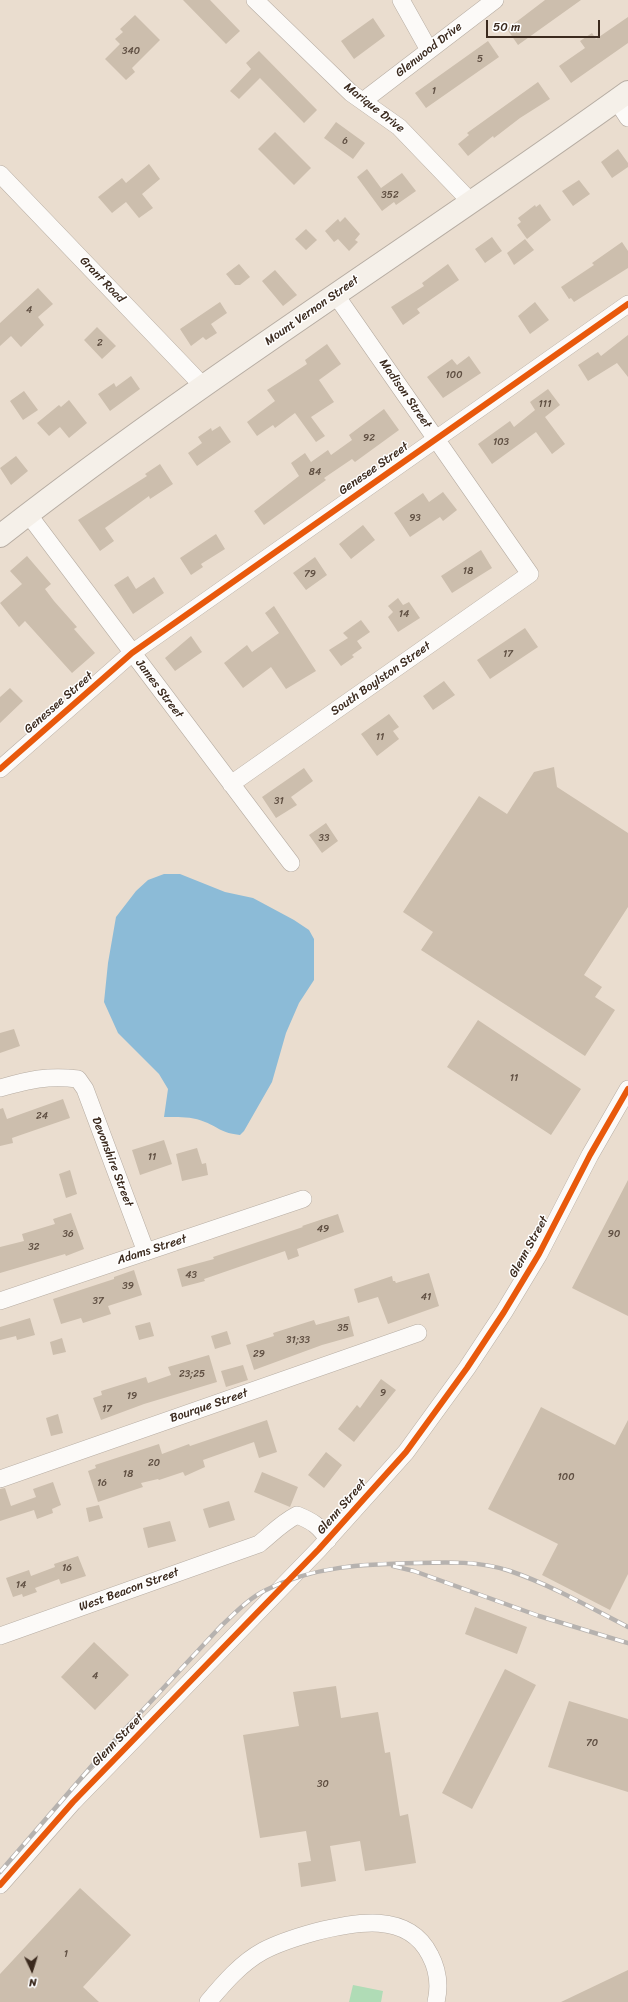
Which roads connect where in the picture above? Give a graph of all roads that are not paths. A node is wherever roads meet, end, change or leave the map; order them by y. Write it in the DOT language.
graph roads {
  1 [pos="255,0"];
  2 [pos="401,0"];
  3 [pos="495,0"];
  4 [pos="429,50"];
  5 [pos="363,101"];
  6 [pos="624,104"];
  7 [pos="0,174"];
  8 [pos="472,203"];
  9 [pos="335,294"];
  10 [pos="628,304"];
  11 [pos="204,387"];
  12 [pos="436,439"];
  13 [pos="28,514"];
  14 [pos="0,536"];
  15 [pos="530,574"];
  16 [pos="132,653"];
  17 [pos="0,769"];
  18 [pos="232,784"];
  19 [pos="291,863"];
  20 [pos="0,1088"];
  21 [pos="628,1089"];
  22 [pos="303,1199"];
  23 [pos="146,1252"];
  24 [pos="0,1301"];
  25 [pos="418,1333"];
  26 [pos="0,1479"];
  27 [pos="328,1540"];
  28 [pos="0,1636"];
  29 [pos="0,1885"];
  30 [pos="208,2002"];
  31 [pos="436,2002"];
  1 -- 5 [label="street, Marique Drive"];
  2 -- 4 [label="street"];
  3 -- 4 [label="street, Glenwood Drive"];
  4 -- 5 [label="street, Glenwood Drive"];
  5 -- 8 [label="street, Marique Drive"];
  6 -- 8 [label="main road, Mount Vernon Street"];
  7 -- 11 [label="street, Grant Road"];
  8 -- 9 [label="main road, Mount Vernon Street"];
  9 -- 11 [label="main road, Mount Vernon Street"];
  9 -- 12 [label="street, Madison Street"];
  10 -- 12 [label="street, Genesee Street"];
  11 -- 13 [label="main road, Mount Vernon Street"];
  12 -- 15 [label="street, Madison Street"];
  12 -- 16 [label="street, Genesee Street"];
  13 -- 14 [label="main road, Mount Vernon Street"];
  13 -- 16 [label="street, James Street"];
  15 -- 18 [label="street, South Boylston Street"];
  16 -- 17 [label="street, Genessee Street"];
  16 -- 18 [label="street, James Street"];
  18 -- 19 [label="street, James Street"];
  20 -- 23 [label="street, Devonshire Street"];
  21 -- 27 [label="street, Glenn Street"];
  22 -- 23 [label="street, Adams Street"];
  23 -- 24 [label="street, Adams Street"];
  25 -- 26 [label="street, Bourque Street"];
  27 -- 28 [label="street, West Beacon Street"];
  27 -- 29 [label="street, Glenn Street"];
  30 -- 31 [label="street"];
}
